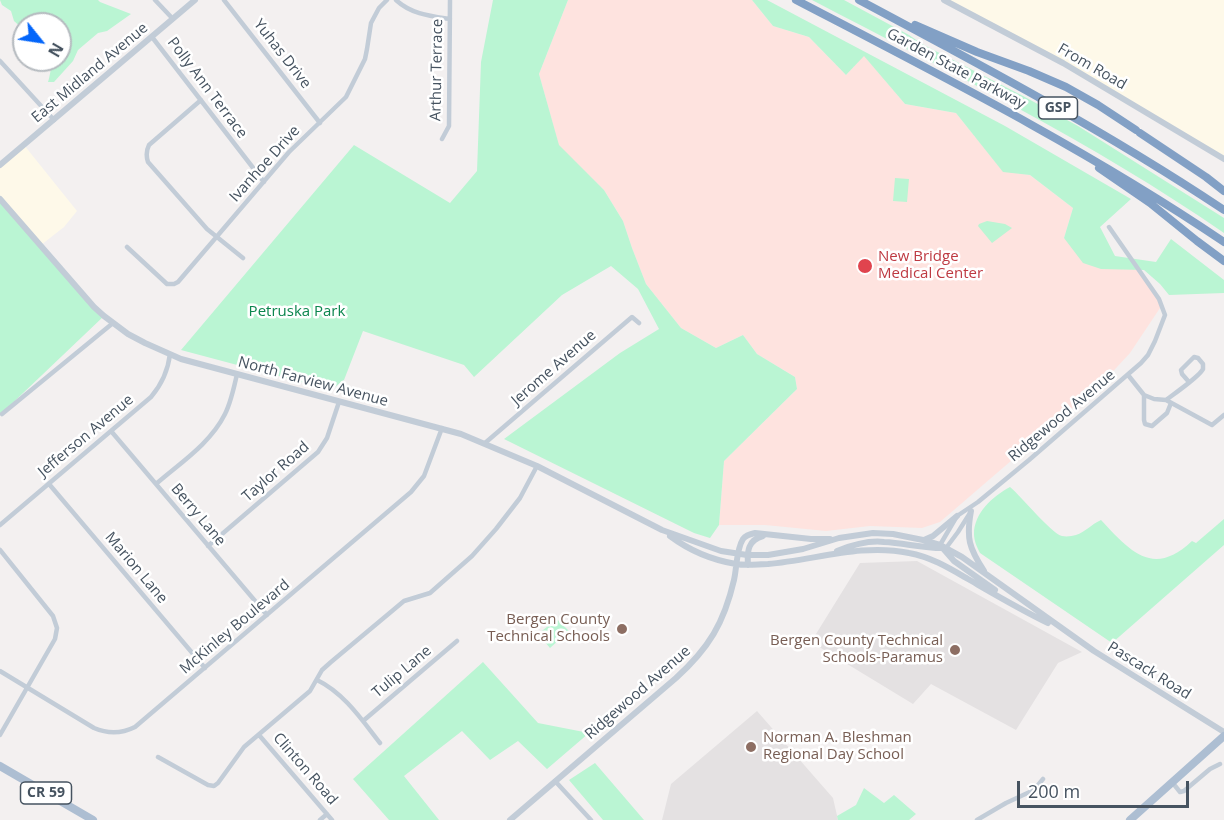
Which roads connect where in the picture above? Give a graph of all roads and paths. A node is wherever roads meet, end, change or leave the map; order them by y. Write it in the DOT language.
graph roads {
  1 [pos="155,0"];
  2 [pos="195,0"];
  3 [pos="224,0"];
  4 [pos="387,0"];
  5 [pos="396,0"];
  6 [pos="450,0"];
  7 [pos="796,0"];
  8 [pos="859,0"];
  9 [pos="944,0"];
  10 [pos="887,15"];
  11 [pos="173,19"];
  12 [pos="450,19"];
  13 [pos="152,37"];
  14 [pos="0,61"];
  15 [pos="201,100"];
  16 [pos="54,120"];
  17 [pos="320,123"];
  18 [pos="1057,138"];
  19 [pos="442,139"];
  20 [pos="1224,159"];
  21 [pos="0,165"];
  22 [pos="264,182"];
  23 [pos="1221,187"];
  24 [pos="0,199"];
  25 [pos="1224,210"];
  26 [pos="1109,227"];
  27 [pos="217,237"];
  28 [pos="1224,242"];
  29 [pos="127,247"];
  30 [pos="243,258"];
  31 [pos="1224,261"];
  32 [pos="112,323"];
  33 [pos="639,323"];
  34 [pos="170,354"];
  35 [pos="237,374"];
  36 [pos="1128,375"];
  37 [pos="1189,382"];
  38 [pos="1144,395"];
  39 [pos="1168,401"];
  40 [pos="339,402"];
  41 [pos="2,414"];
  42 [pos="1224,415"];
  43 [pos="442,428"];
  44 [pos="111,431"];
  45 [pos="485,443"];
  46 [pos="537,466"];
  47 [pos="48,484"];
  48 [pos="156,484"];
  49 [pos="978,502"];
  50 [pos="971,511"];
  51 [pos="957,516"];
  52 [pos="0,525"];
  53 [pos="662,530"];
  54 [pos="766,535"];
  55 [pos="839,538"];
  56 [pos="923,540"];
  57 [pos="208,546"];
  58 [pos="942,547"];
  59 [pos="0,550"];
  60 [pos="738,555"];
  61 [pos="747,555"];
  62 [pos="826,555"];
  63 [pos="737,564"];
  64 [pos="748,565"];
  65 [pos="988,576"];
  66 [pos="267,615"];
  67 [pos="1033,615"];
  68 [pos="1063,629"];
  69 [pos="457,641"];
  70 [pos="205,668"];
  71 [pos="0,671"];
  72 [pos="317,680"];
  73 [pos="27,688"];
  74 [pos="363,721"];
  75 [pos="1224,732"];
  76 [pos="0,735"];
  77 [pos="259,735"];
  78 [pos="1224,736"];
  79 [pos="380,743"];
  80 [pos="158,757"];
  81 [pos="1220,764"];
  82 [pos="0,766"];
  83 [pos="1043,779"];
  84 [pos="555,781"];
  85 [pos="1172,782"];
  86 [pos="327,814"];
  87 [pos="93,820"];
  88 [pos="320,820"];
  89 [pos="333,820"];
  90 [pos="510,820"];
  91 [pos="591,820"];
  92 [pos="976,820"];
  93 [pos="1130,820"];
  1 -- 11 [label="street"];
  2 -- 11 [label="street, East Midland Avenue"];
  3 -- 17 [label="street, Yuhas Drive"];
  4 -- 17 [label="street, Ivanhoe Drive"];
  5 -- 12 [label="street"];
  6 -- 12 [label="street, Arthur Terrace"];
  7 -- 18 [label="highway, Garden State Parkway / GSP"];
  8 -- 10 [label="highway, Garden State Parkway / GSP"];
  9 -- 20 [label="street, From Road"];
  10 -- 23 [label="highway"];
  10 -- 25 [label="highway, Garden State Parkway / GSP"];
  11 -- 13 [label="street, East Midland Avenue"];
  12 -- 19 [label="street, Arthur Terrace"];
  13 -- 15 [label="street, Polly Ann Terrace"];
  13 -- 16 [label="street, East Midland Avenue"];
  14 -- 16 [label="street"];
  15 -- 22 [label="street, Polly Ann Terrace"];
  15 -- 27 [label="street"];
  16 -- 21 [label="street, East Midland Avenue"];
  17 -- 22 [label="street, Ivanhoe Drive"];
  18 -- 28 [label="highway, Garden State Parkway / GSP"];
  18 -- 31 [label="highway"];
  22 -- 27 [label="street, Ivanhoe Drive"];
  24 -- 32 [label="street, North Farview Avenue"];
  26 -- 36 [label="street, Ridgewood Avenue"];
  27 -- 29 [label="street, Ivanhoe Drive"];
  27 -- 30 [label="street"];
  32 -- 34 [label="street, North Farview Avenue"];
  32 -- 41 [label="street"];
  33 -- 45 [label="street, Jerome Avenue"];
  34 -- 35 [label="street, North Farview Avenue"];
  34 -- 44 [label="street, Jefferson Avenue"];
  35 -- 40 [label="street, North Farview Avenue"];
  35 -- 48 [label="street"];
  36 -- 38 [label="street"];
  36 -- 49 [label="street, Ridgewood Avenue"];
  37 -- 37 [label="street"];
  37 -- 39 [label="street"];
  38 -- 39 [label="street"];
  38 -- 39 [label="street"];
  39 -- 42 [label="street"];
  40 -- 43 [label="street, North Farview Avenue"];
  40 -- 57 [label="street, Taylor Road"];
  43 -- 45 [label="street, North Farview Avenue"];
  43 -- 66 [label="street, McKinley Boulevard"];
  44 -- 47 [label="street, Jefferson Avenue"];
  44 -- 48 [label="street, Berry Lane"];
  45 -- 46 [label="street, North Farview Avenue"];
  46 -- 53 [label="street, North Farview Avenue"];
  46 -- 72 [label="street"];
  47 -- 52 [label="street, Jefferson Avenue"];
  47 -- 70 [label="street, Marion Lane"];
  48 -- 57 [label="street, Berry Lane"];
  49 -- 50 [label="street, Ridgewood Avenue"];
  49 -- 51 [label="street, Ridgewood Avenue"];
  50 -- 58 [label="street, Ridgewood Avenue"];
  50 -- 65 [label="street"];
  51 -- 56 [label="street"];
  51 -- 58 [label="street, Ridgewood Avenue"];
  53 -- 60 [label="street, North Farview Avenue"];
  53 -- 63 [label="street, North Farview Avenue"];
  54 -- 55 [label="street"];
  54 -- 60 [label="street"];
  54 -- 61 [label="street"];
  55 -- 56 [label="street, North Farview Avenue"];
  55 -- 61 [label="street, North Farview Avenue"];
  56 -- 58 [label="street, North Farview Avenue"];
  57 -- 66 [label="street, Berry Lane"];
  58 -- 62 [label="street"];
  58 -- 65 [label="street, North Farview Avenue"];
  58 -- 67 [label="street"];
  59 -- 73 [label="street"];
  60 -- 61 [label="street, North Farview Avenue"];
  60 -- 63 [label="street, Ridgewood Avenue"];
  61 -- 64 [label="street"];
  62 -- 64 [label="street, North Farview Avenue"];
  62 -- 67 [label="street, North Farview Avenue"];
  63 -- 64 [label="street, North Farview Avenue"];
  63 -- 84 [label="street, Ridgewood Avenue"];
  65 -- 68 [label="street, North Farview Avenue"];
  66 -- 70 [label="street, McKinley Boulevard"];
  67 -- 68 [label="street, North Farview Avenue"];
  68 -- 75 [label="street, Pascack Road"];
  69 -- 74 [label="street, Tulip Lane"];
  70 -- 73 [label="street, McKinley Boulevard"];
  71 -- 73 [label="street, McKinley Boulevard"];
  72 -- 74 [label="street"];
  72 -- 77 [label="street"];
  73 -- 76 [label="street"];
  74 -- 79 [label="street"];
  77 -- 80 [label="street"];
  77 -- 86 [label="street, Clinton Road"];
  78 -- 85 [label="main road"];
  81 -- 85 [label="street"];
  82 -- 87 [label="main road, CR 59"];
  83 -- 92 [label="street"];
  84 -- 90 [label="street, Ridgewood Avenue"];
  84 -- 91 [label="street"];
  85 -- 93 [label="main road"];
  86 -- 88 [label="street"];
  86 -- 89 [label="street, Clinton Road"];
}
